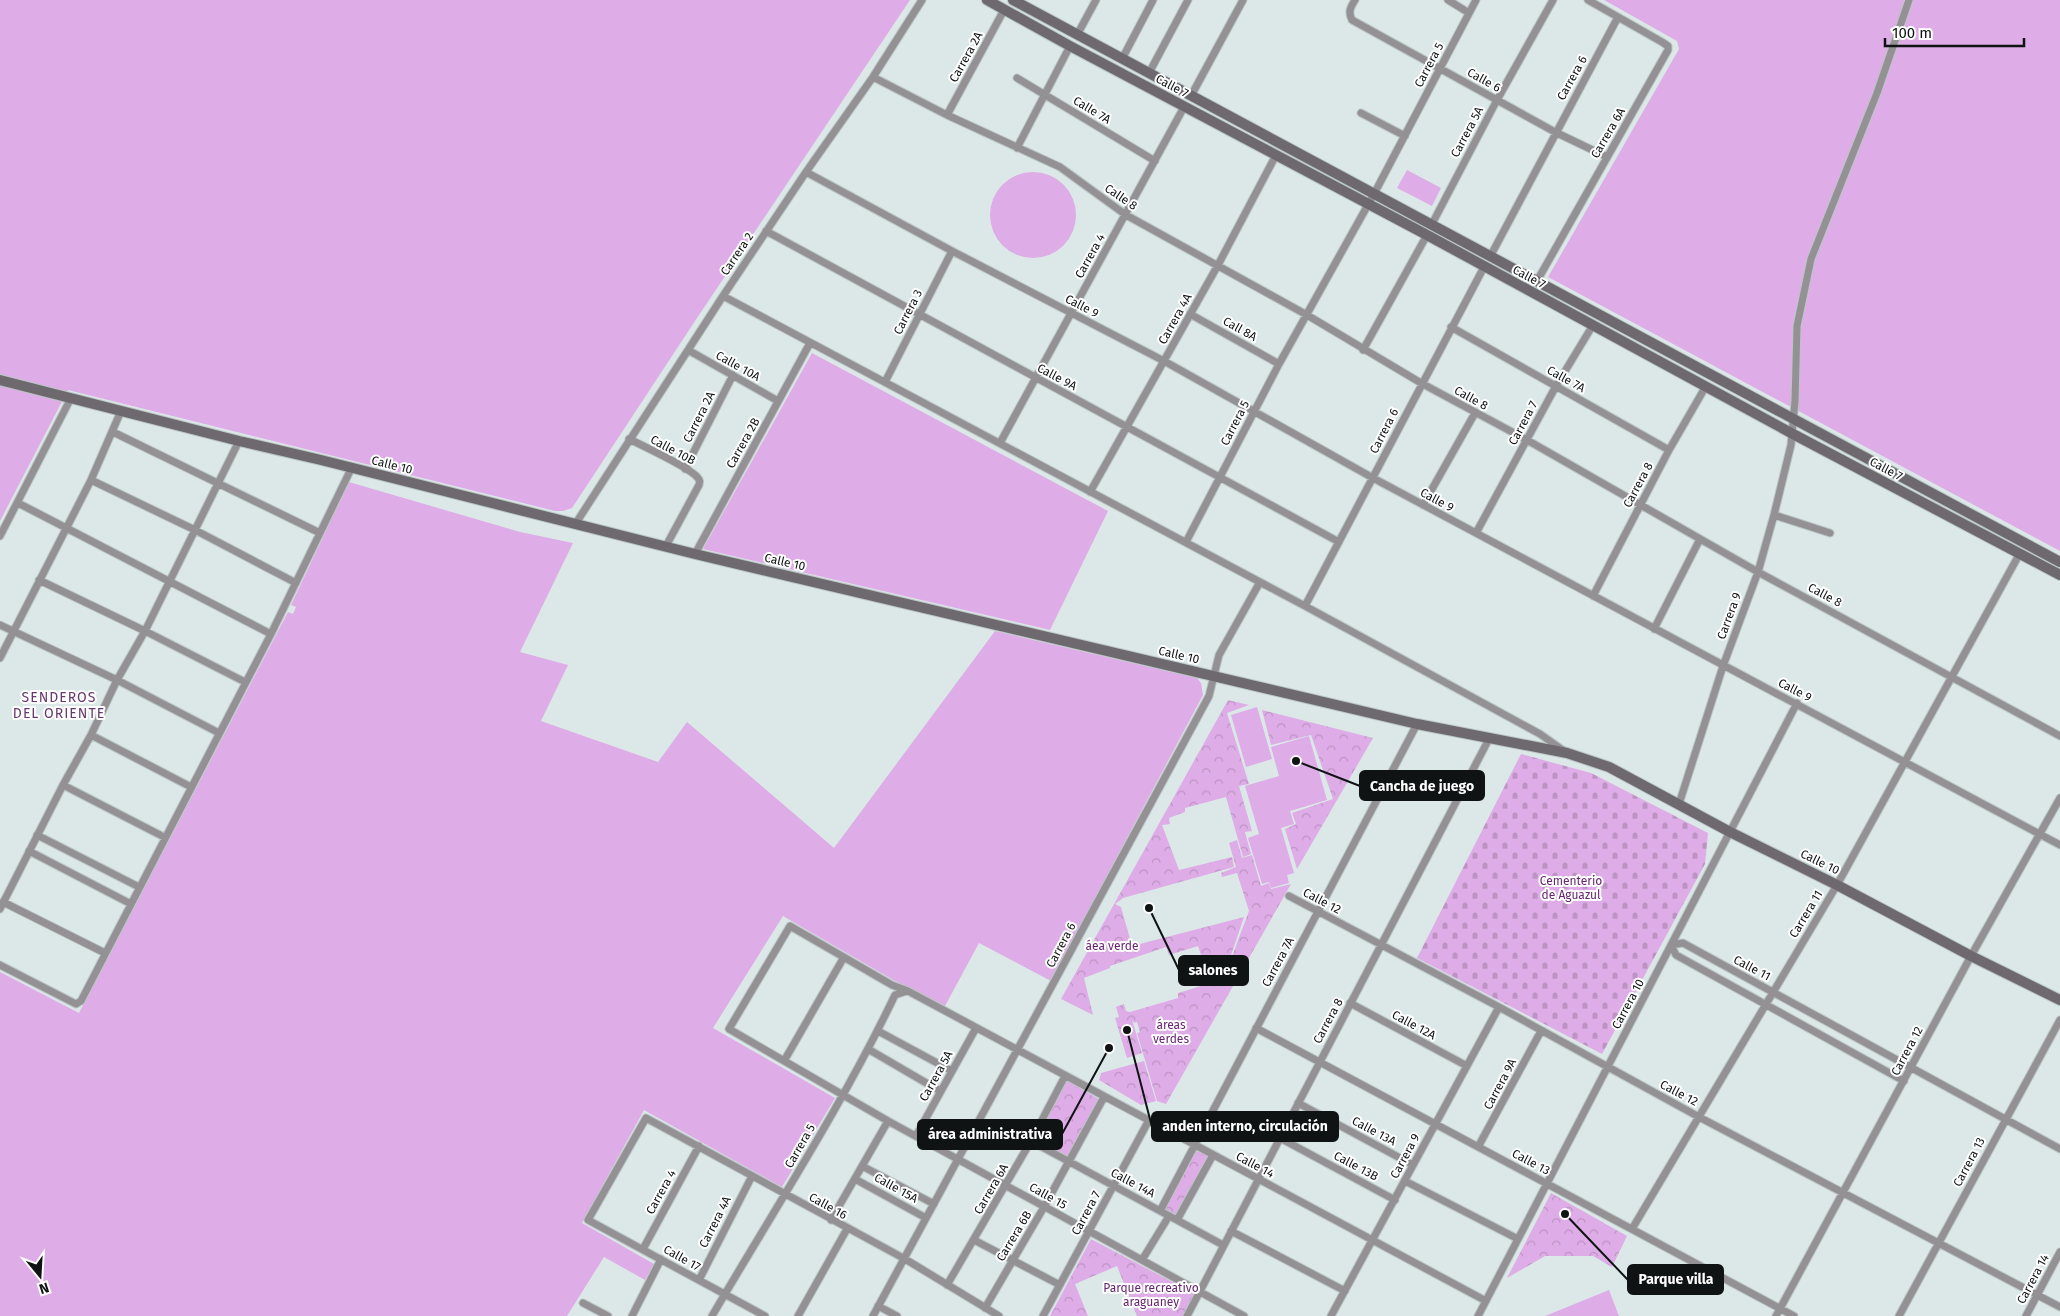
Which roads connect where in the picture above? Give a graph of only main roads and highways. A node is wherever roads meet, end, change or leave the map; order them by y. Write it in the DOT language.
graph roads {
  1 [pos="986,0"];
  2 [pos="1013,0"];
  3 [pos="0,380"];
  4 [pos="2060,562"];
  5 [pos="2060,575"];
  6 [pos="2060,1000"];
  1 -- 5 [label="main road, Calle 7"];
  2 -- 4 [label="main road, Calle 7"];
  3 -- 6 [label="main road, Calle 10"];
}
